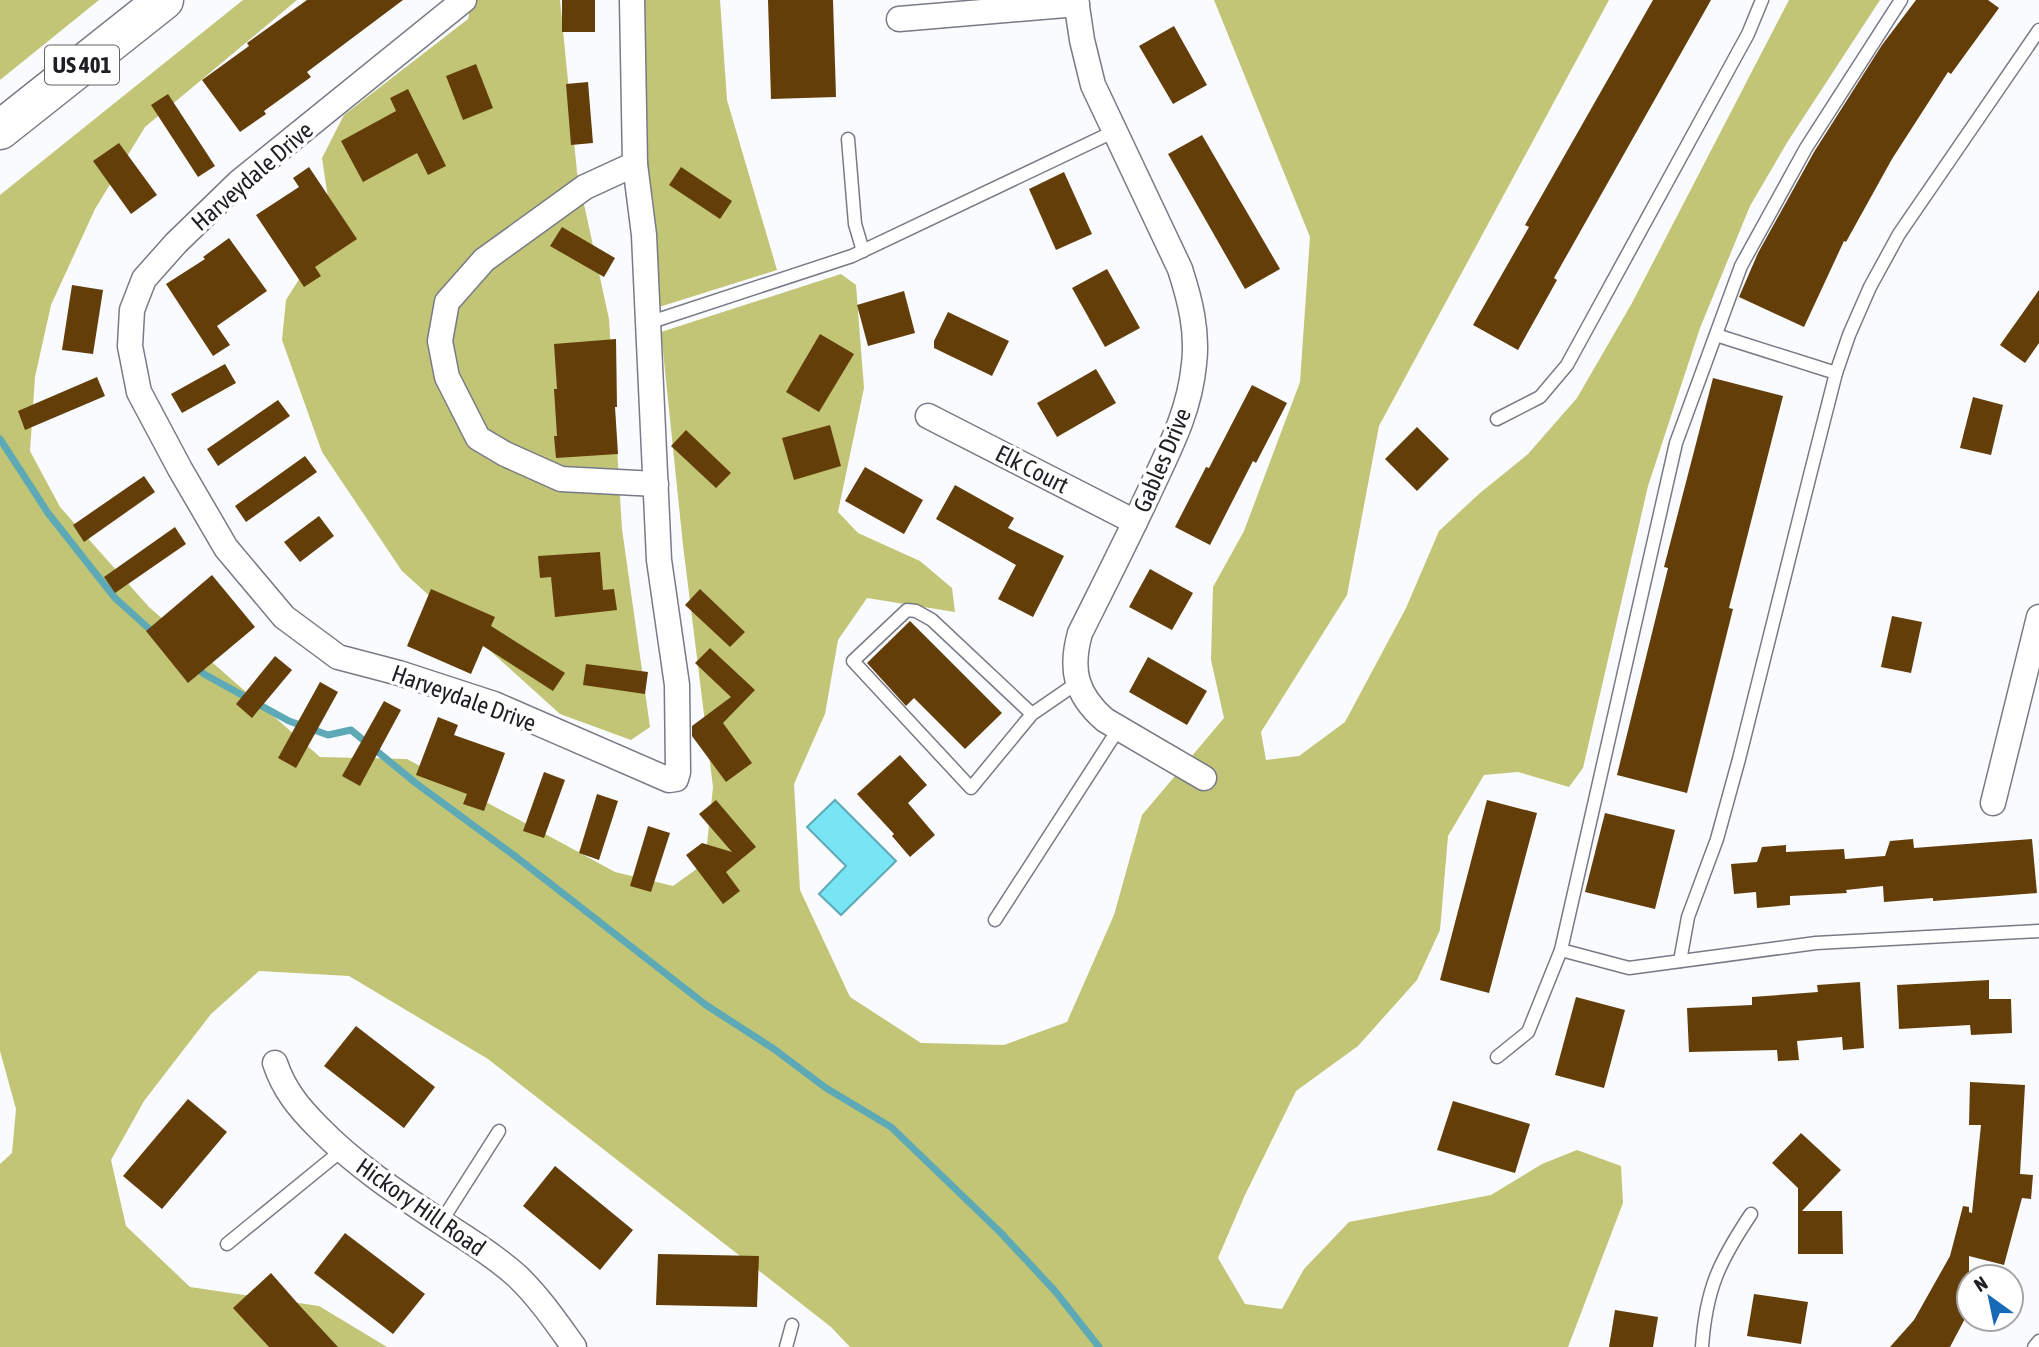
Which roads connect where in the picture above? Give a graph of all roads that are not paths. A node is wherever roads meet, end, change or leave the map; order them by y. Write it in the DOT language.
graph roads {
  1 [pos="164,0"];
  2 [pos="464,0"];
  3 [pos="632,0"];
  4 [pos="1762,0"];
  5 [pos="1901,0"];
  6 [pos="1077,2"];
  7 [pos="899,19"];
  8 [pos="2039,30"];
  9 [pos="0,130"];
  10 [pos="1115,131"];
  11 [pos="848,139"];
  12 [pos="635,164"];
  13 [pos="863,251"];
  14 [pos="648,323"];
  15 [pos="1716,335"];
  16 [pos="1836,373"];
  17 [pos="928,416"];
  18 [pos="1497,419"];
  19 [pos="656,484"];
  20 [pos="1135,522"];
  21 [pos="2039,617"];
  22 [pos="1077,683"];
  23 [pos="1032,714"];
  24 [pos="1119,728"];
  25 [pos="1204,778"];
  26 [pos="1993,803"];
  27 [pos="995,920"];
  28 [pos="2039,930"];
  29 [pos="1561,950"];
  30 [pos="1680,961"];
  31 [pos="1497,1057"];
  32 [pos="275,1063"];
  33 [pos="499,1131"];
  34 [pos="341,1151"];
  35 [pos="1751,1214"];
  36 [pos="442,1222"];
  37 [pos="227,1244"];
  38 [pos="792,1325"];
  39 [pos="2039,1341"];
  40 [pos="574,1347"];
  41 [pos="786,1347"];
  42 [pos="1702,1347"];
  43 [pos="2034,1347"];
  1 -- 9 [label="main road, US 401"];
  2 -- 19 [label="street, Harveydale Drive"];
  3 -- 12 [label="street, Harveydale Drive"];
  4 -- 18 [label="lane"];
  5 -- 15 [label="lane"];
  6 -- 7 [label="street"];
  6 -- 10 [label="street, Gables Drive"];
  8 -- 16 [label="lane"];
  10 -- 13 [label="lane"];
  10 -- 20 [label="street, Gables Drive"];
  11 -- 13 [label="lane"];
  12 -- 14 [label="street, Harveydale Drive"];
  12 -- 19 [label="street"];
  13 -- 14 [label="lane"];
  14 -- 19 [label="street, Harveydale Drive"];
  15 -- 16 [label="lane"];
  15 -- 29 [label="lane"];
  16 -- 30 [label="lane"];
  17 -- 20 [label="street, Elk Court"];
  20 -- 22 [label="street, Gables Drive"];
  21 -- 26 [label="street"];
  22 -- 23 [label="lane"];
  22 -- 24 [label="street, Gables Drive"];
  23 -- 23 [label="lane"];
  24 -- 25 [label="street, Gables Drive"];
  24 -- 27 [label="lane"];
  28 -- 30 [label="lane"];
  29 -- 30 [label="lane"];
  29 -- 31 [label="lane"];
  32 -- 34 [label="street, Hickory Hill Road"];
  33 -- 36 [label="lane"];
  34 -- 36 [label="street, Hickory Hill Road"];
  34 -- 37 [label="lane"];
  35 -- 42 [label="lane"];
  36 -- 40 [label="street, Hickory Hill Road"];
  38 -- 41 [label="lane"];
  39 -- 43 [label="lane"];
}
